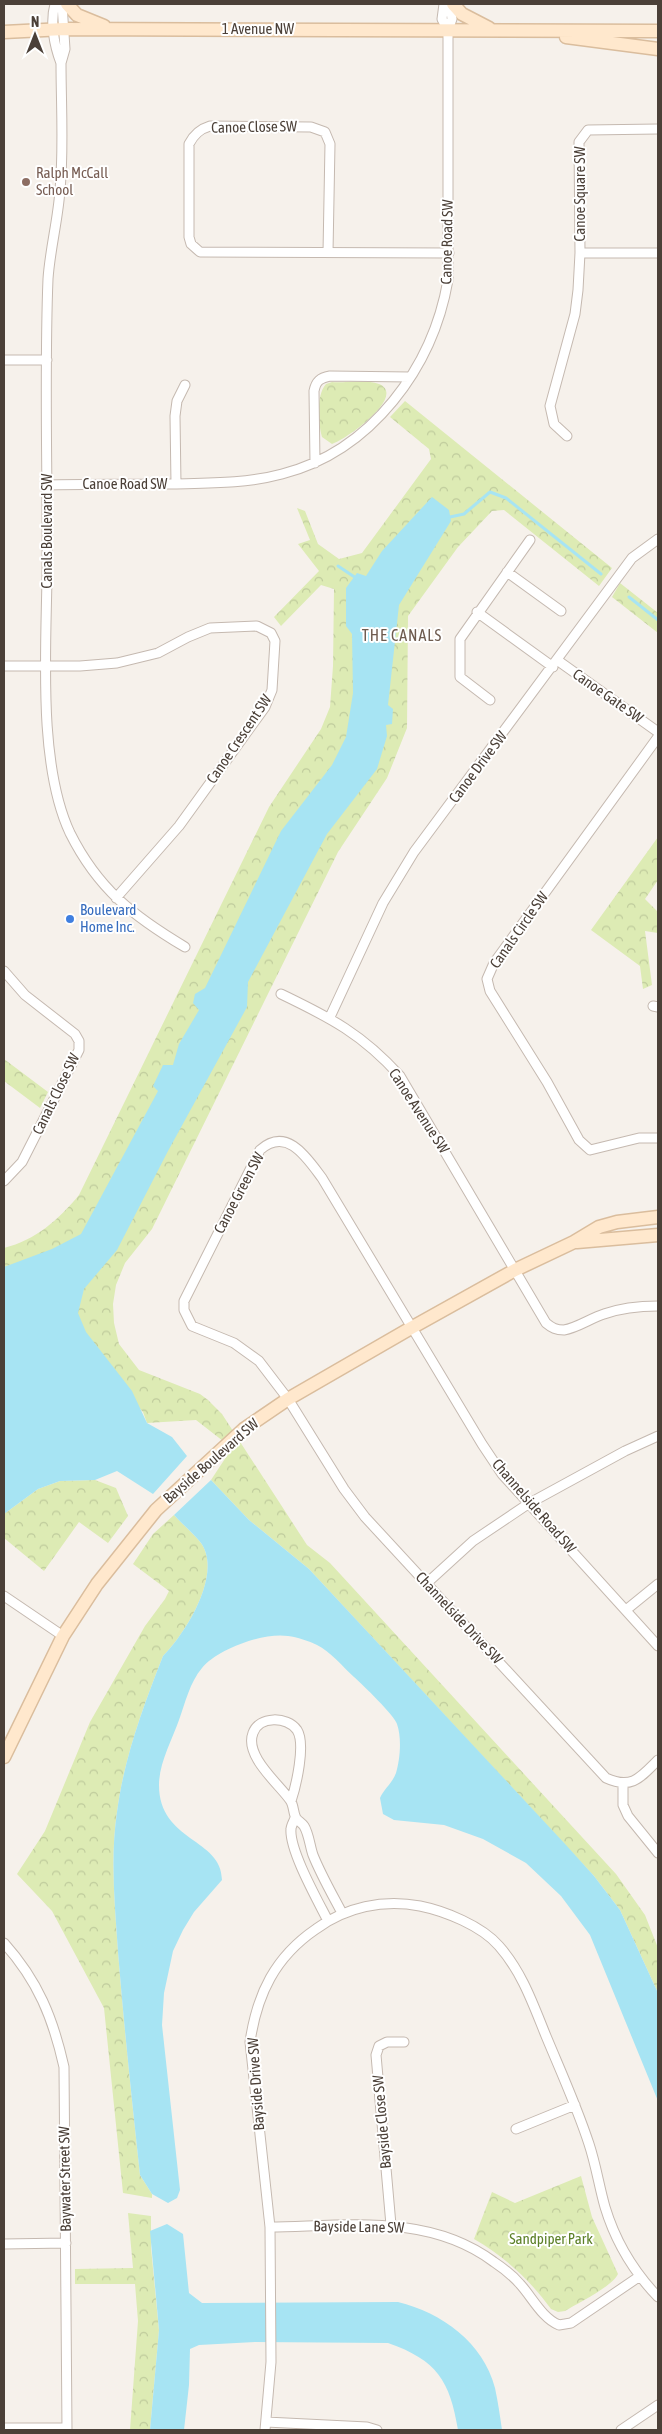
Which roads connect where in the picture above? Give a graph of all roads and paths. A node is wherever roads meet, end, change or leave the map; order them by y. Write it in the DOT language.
graph roads {
  1 [pos="55,4"];
  2 [pos="62,4"];
  3 [pos="67,4"];
  4 [pos="444,4"];
  5 [pos="451,4"];
  6 [pos="59,29"];
  7 [pos="111,29"];
  8 [pos="448,30"];
  9 [pos="493,30"];
  10 [pos="512,30"];
  11 [pos="658,30"];
  12 [pos="4,32"];
  13 [pos="658,49"];
  14 [pos="658,129"];
  15 [pos="328,252"];
  16 [pos="449,253"];
  17 [pos="580,253"];
  18 [pos="658,254"];
  19 [pos="4,360"];
  20 [pos="47,360"];
  21 [pos="410,377"];
  22 [pos="185,384"];
  23 [pos="567,436"];
  24 [pos="315,463"];
  25 [pos="176,484"];
  26 [pos="48,485"];
  27 [pos="530,540"];
  28 [pos="658,540"];
  29 [pos="507,572"];
  30 [pos="561,611"];
  31 [pos="478,612"];
  32 [pos="555,663"];
  33 [pos="4,666"];
  34 [pos="46,667"];
  35 [pos="490,700"];
  36 [pos="658,732"];
  37 [pos="658,737"];
  38 [pos="116,898"];
  39 [pos="185,947"];
  40 [pos="4,971"];
  41 [pos="281,994"];
  42 [pos="330,1017"];
  43 [pos="658,1138"];
  44 [pos="4,1181"];
  45 [pos="658,1217"];
  46 [pos="658,1235"];
  47 [pos="574,1242"];
  48 [pos="515,1270"];
  49 [pos="658,1306"];
  50 [pos="411,1328"];
  51 [pos="288,1399"];
  52 [pos="658,1436"];
  53 [pos="528,1504"];
  54 [pos="427,1582"];
  55 [pos="658,1584"];
  56 [pos="4,1596"];
  57 [pos="626,1610"];
  58 [pos="62,1636"];
  59 [pos="658,1646"];
  60 [pos="4,1757"];
  61 [pos="658,1760"];
  62 [pos="623,1784"];
  63 [pos="291,1801"];
  64 [pos="296,1818"];
  65 [pos="655,1841"];
  66 [pos="658,1853"];
  67 [pos="342,1914"];
  68 [pos="328,1921"];
  69 [pos="4,1943"];
  70 [pos="404,2042"];
  71 [pos="575,2105"];
  72 [pos="516,2129"];
  73 [pos="391,2225"];
  74 [pos="270,2227"];
  75 [pos="66,2243"];
  76 [pos="4,2244"];
  77 [pos="640,2276"];
  78 [pos="658,2296"];
  79 [pos="658,2405"];
  80 [pos="266,2426"];
  81 [pos="4,2428"];
  82 [pos="67,2429"];
  83 [pos="376,2430"];
  84 [pos="620,2430"];
  1 -- 6 [label="street"];
  2 -- 6 [label="street"];
  3 -- 7 [label="street"];
  4 -- 8 [label="street"];
  5 -- 8 [label="street"];
  5 -- 9 [label="street"];
  6 -- 7 [label="street, 1 Avenue NW"];
  6 -- 12 [label="street, 1 Avenue NW"];
  6 -- 20 [label="street, Canals Boulevard SW"];
  7 -- 8 [label="street, 1 Avenue NW"];
  8 -- 9 [label="street, 1 Avenue NW"];
  8 -- 16 [label="street, Canoe Road SW"];
  9 -- 10 [label="street, 1 Avenue NW"];
  10 -- 11 [label="street, 1 Avenue NW"];
  10 -- 13 [label="street, 1 Avenue NW"];
  14 -- 17 [label="street, Canoe Square SW"];
  15 -- 15 [label="street, Canoe Close SW"];
  15 -- 16 [label="street, Canoe Close SW"];
  16 -- 21 [label="street, Canoe Road SW"];
  17 -- 18 [label="street, Canoe Square SW"];
  17 -- 23 [label="street"];
  19 -- 20 [label="street"];
  20 -- 26 [label="street, Canals Boulevard SW"];
  21 -- 24 [label="street, Canoe Road SW"];
  21 -- 24 [label="street"];
  22 -- 25 [label="street"];
  24 -- 25 [label="street, Canoe Road SW"];
  25 -- 26 [label="street, Canoe Road SW"];
  26 -- 34 [label="street, Canals Boulevard SW"];
  27 -- 29 [label="street"];
  28 -- 32 [label="street, Canoe Drive SW"];
  29 -- 30 [label="street"];
  29 -- 31 [label="street"];
  31 -- 32 [label="street, Canoe Gate SW"];
  31 -- 35 [label="street"];
  32 -- 36 [label="street, Canoe Gate SW"];
  32 -- 42 [label="street, Canoe Drive SW"];
  33 -- 34 [label="street"];
  34 -- 38 [label="street, Canals Boulevard SW"];
  34 -- 38 [label="street, Canoe Crescent SW"];
  37 -- 43 [label="street, Canals Circle SW"];
  38 -- 39 [label="street, Canals Boulevard SW"];
  40 -- 44 [label="street, Canals Close SW"];
  41 -- 42 [label="street, Canoe Avenue SW"];
  42 -- 48 [label="street, Canoe Avenue SW"];
  45 -- 47 [label="street, Bayside Boulevard SW"];
  46 -- 47 [label="street, Bayside Boulevard SW"];
  47 -- 48 [label="street, Bayside Boulevard SW"];
  48 -- 49 [label="street, Canoe Avenue SW"];
  48 -- 50 [label="street, Bayside Boulevard SW"];
  50 -- 51 [label="street, Bayside Boulevard SW"];
  50 -- 51 [label="street, Canoe Green SW"];
  50 -- 53 [label="street, Channelside Road SW"];
  51 -- 54 [label="street, Channelside Drive SW"];
  51 -- 58 [label="street, Bayside Boulevard SW"];
  52 -- 53 [label="street"];
  53 -- 54 [label="street"];
  53 -- 57 [label="street, Channelside Road SW"];
  54 -- 62 [label="street, Channelside Drive SW"];
  55 -- 57 [label="street"];
  56 -- 58 [label="street"];
  57 -- 59 [label="street, Channelside Road SW"];
  58 -- 60 [label="street, Bayside Boulevard SW"];
  61 -- 62 [label="street"];
  62 -- 65 [label="street"];
  63 -- 63 [label="street"];
  63 -- 64 [label="street"];
  64 -- 67 [label="street"];
  64 -- 68 [label="street"];
  65 -- 66 [label="street"];
  67 -- 68 [label="street, Bayside Drive SW"];
  67 -- 71 [label="street, Bayside Drive SW"];
  68 -- 74 [label="street, Bayside Drive SW"];
  69 -- 75 [label="street, Baywater Street SW"];
  70 -- 73 [label="street, Bayside Close SW"];
  71 -- 72 [label="street"];
  71 -- 77 [label="street, Bayside Drive SW"];
  73 -- 74 [label="street, Bayside Lane SW"];
  73 -- 77 [label="street, Bayside Lane SW"];
  74 -- 80 [label="street, Bayside Drive SW"];
  75 -- 76 [label="street"];
  75 -- 82 [label="street, Baywater Street SW"];
  77 -- 78 [label="street, Bayside Drive SW"];
  79 -- 84 [label="street"];
  80 -- 83 [label="street"];
  81 -- 82 [label="street"];
}
